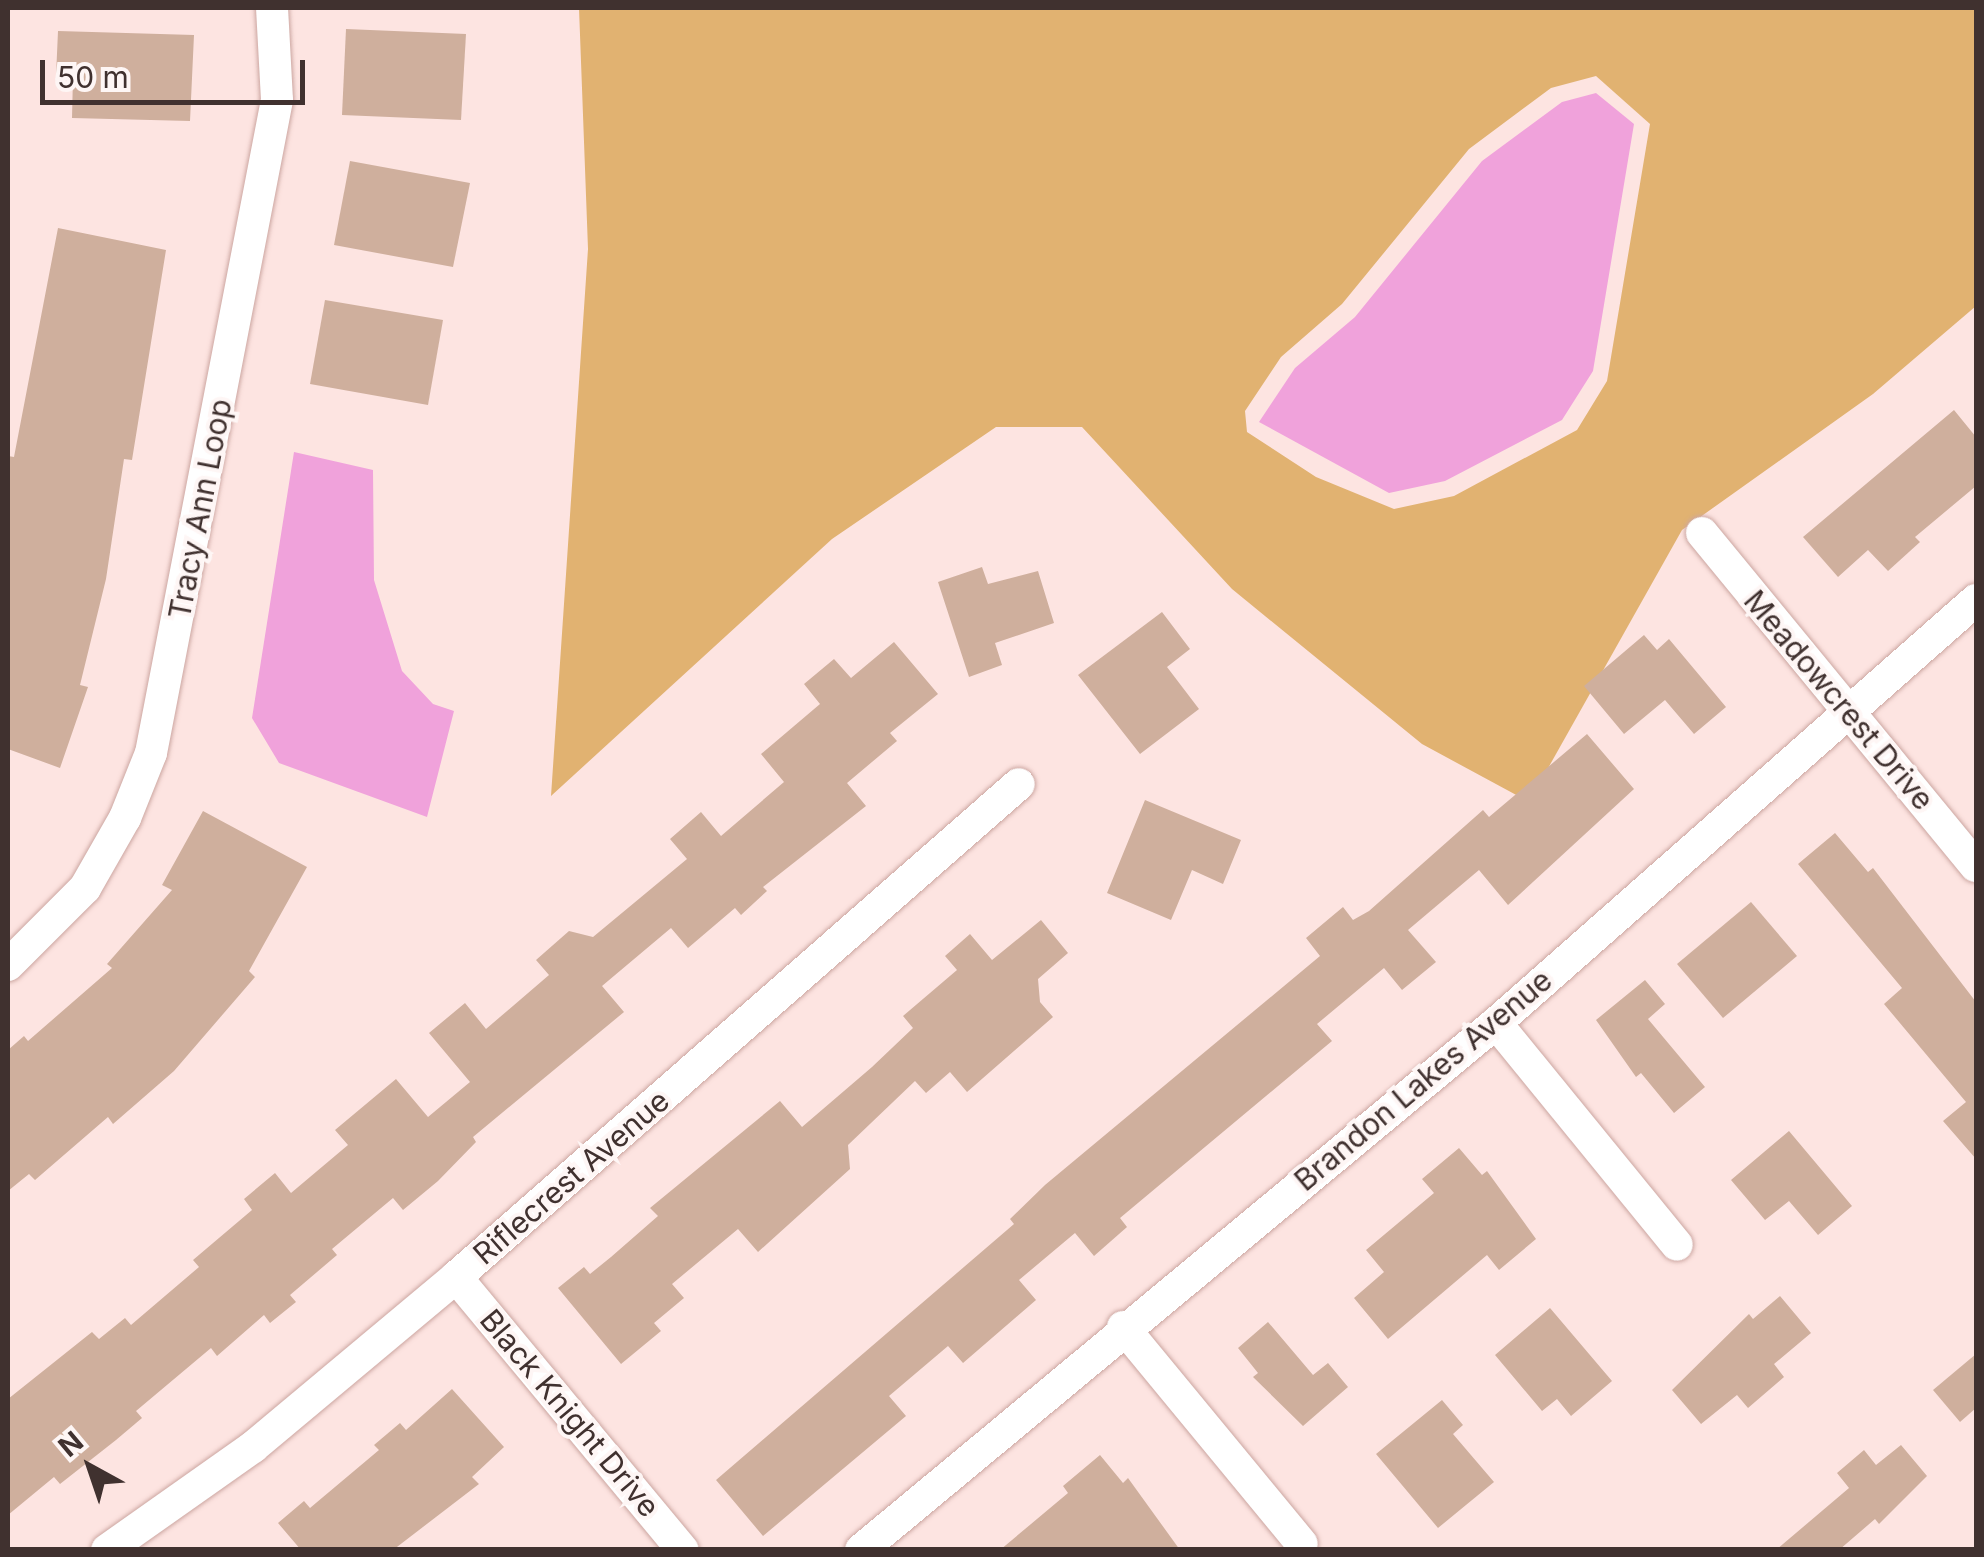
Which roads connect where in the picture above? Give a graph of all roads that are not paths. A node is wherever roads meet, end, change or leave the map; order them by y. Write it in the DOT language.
graph roads {
  1 [pos="272,8"];
  2 [pos="1702,533"];
  3 [pos="1976,600"];
  4 [pos="1848,710"];
  5 [pos="1020,784"];
  6 [pos="1976,866"];
  7 [pos="8,964"];
  8 [pos="1496,1024"];
  9 [pos="1676,1245"];
  10 [pos="456,1277"];
  11 [pos="1123,1326"];
  12 [pos="1302,1544"];
  13 [pos="107,1550"];
  14 [pos="683,1550"];
  15 [pos="861,1550"];
  1 -- 7 [label="street, Tracy Ann Loop"];
  2 -- 4 [label="street, Meadowcrest Drive"];
  3 -- 4 [label="street, Brandon Lakes Avenue"];
  4 -- 6 [label="street, Meadowcrest Drive"];
  4 -- 8 [label="street, Brandon Lakes Avenue"];
  5 -- 10 [label="street, Riflecrest Avenue"];
  8 -- 9 [label="street"];
  8 -- 11 [label="street, Brandon Lakes Avenue"];
  10 -- 13 [label="street, Riflecrest Avenue"];
  10 -- 14 [label="street, Black Knight Drive"];
  11 -- 12 [label="street"];
  11 -- 15 [label="street, Brandon Lakes Avenue"];
}
